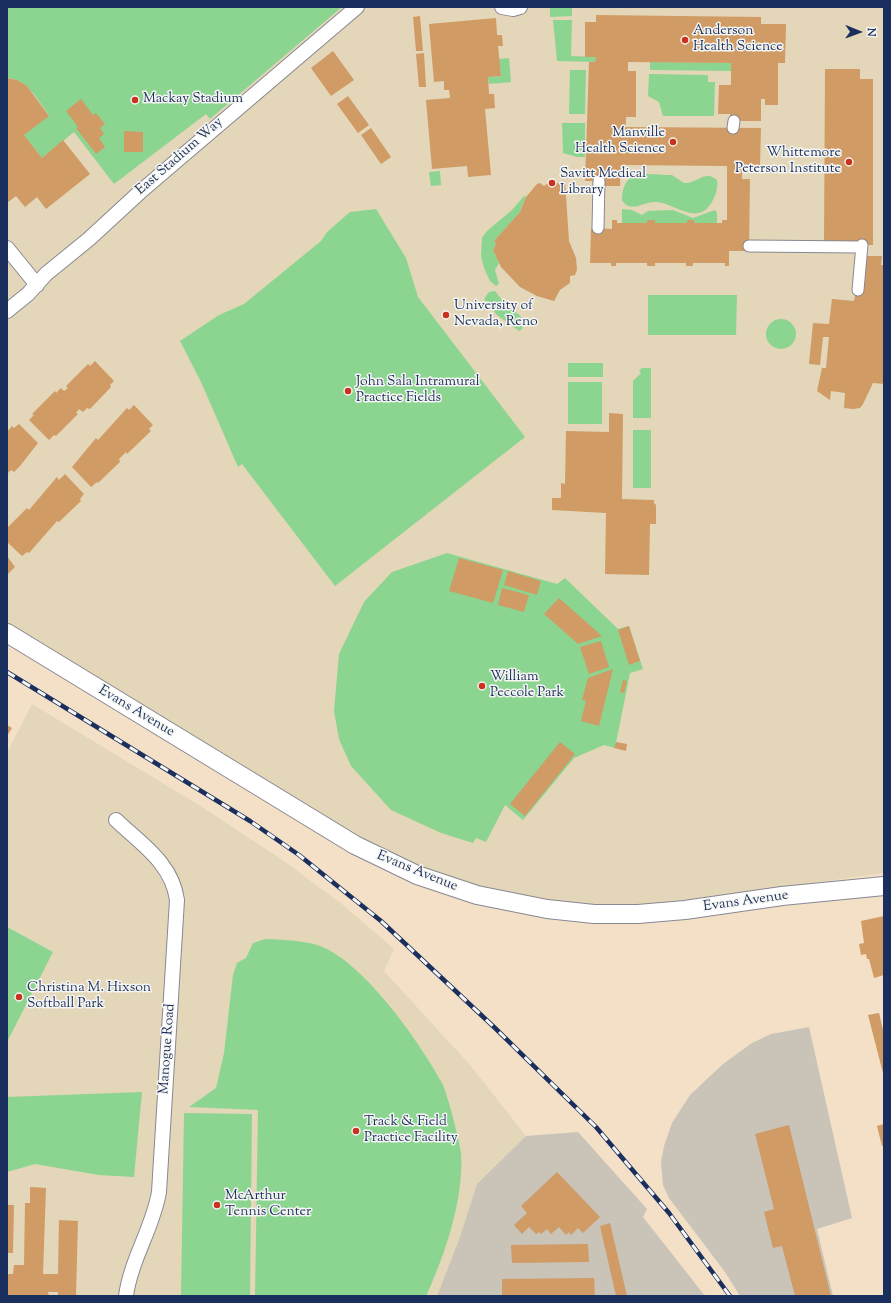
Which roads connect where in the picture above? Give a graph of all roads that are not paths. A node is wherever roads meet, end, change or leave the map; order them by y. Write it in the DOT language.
graph roads {
  1 [pos="357,7"];
  2 [pos="502,7"];
  3 [pos="520,7"];
  4 [pos="599,181"];
  5 [pos="598,228"];
  6 [pos="750,246"];
  7 [pos="7,248"];
  8 [pos="37,285"];
  9 [pos="858,290"];
  10 [pos="7,311"];
  11 [pos="7,633"];
  12 [pos="116,820"];
  13 [pos="884,886"];
  14 [pos="126,1296"];
  1 -- 8 [label="street, East Stadium Way"];
  2 -- 3 [label="street"];
  4 -- 5 [label="street"];
  6 -- 9 [label="street"];
  7 -- 8 [label="street"];
  8 -- 10 [label="street, East Stadium Way"];
  11 -- 13 [label="street, Evans Avenue"];
  12 -- 14 [label="street, Manogue Road"];
}
